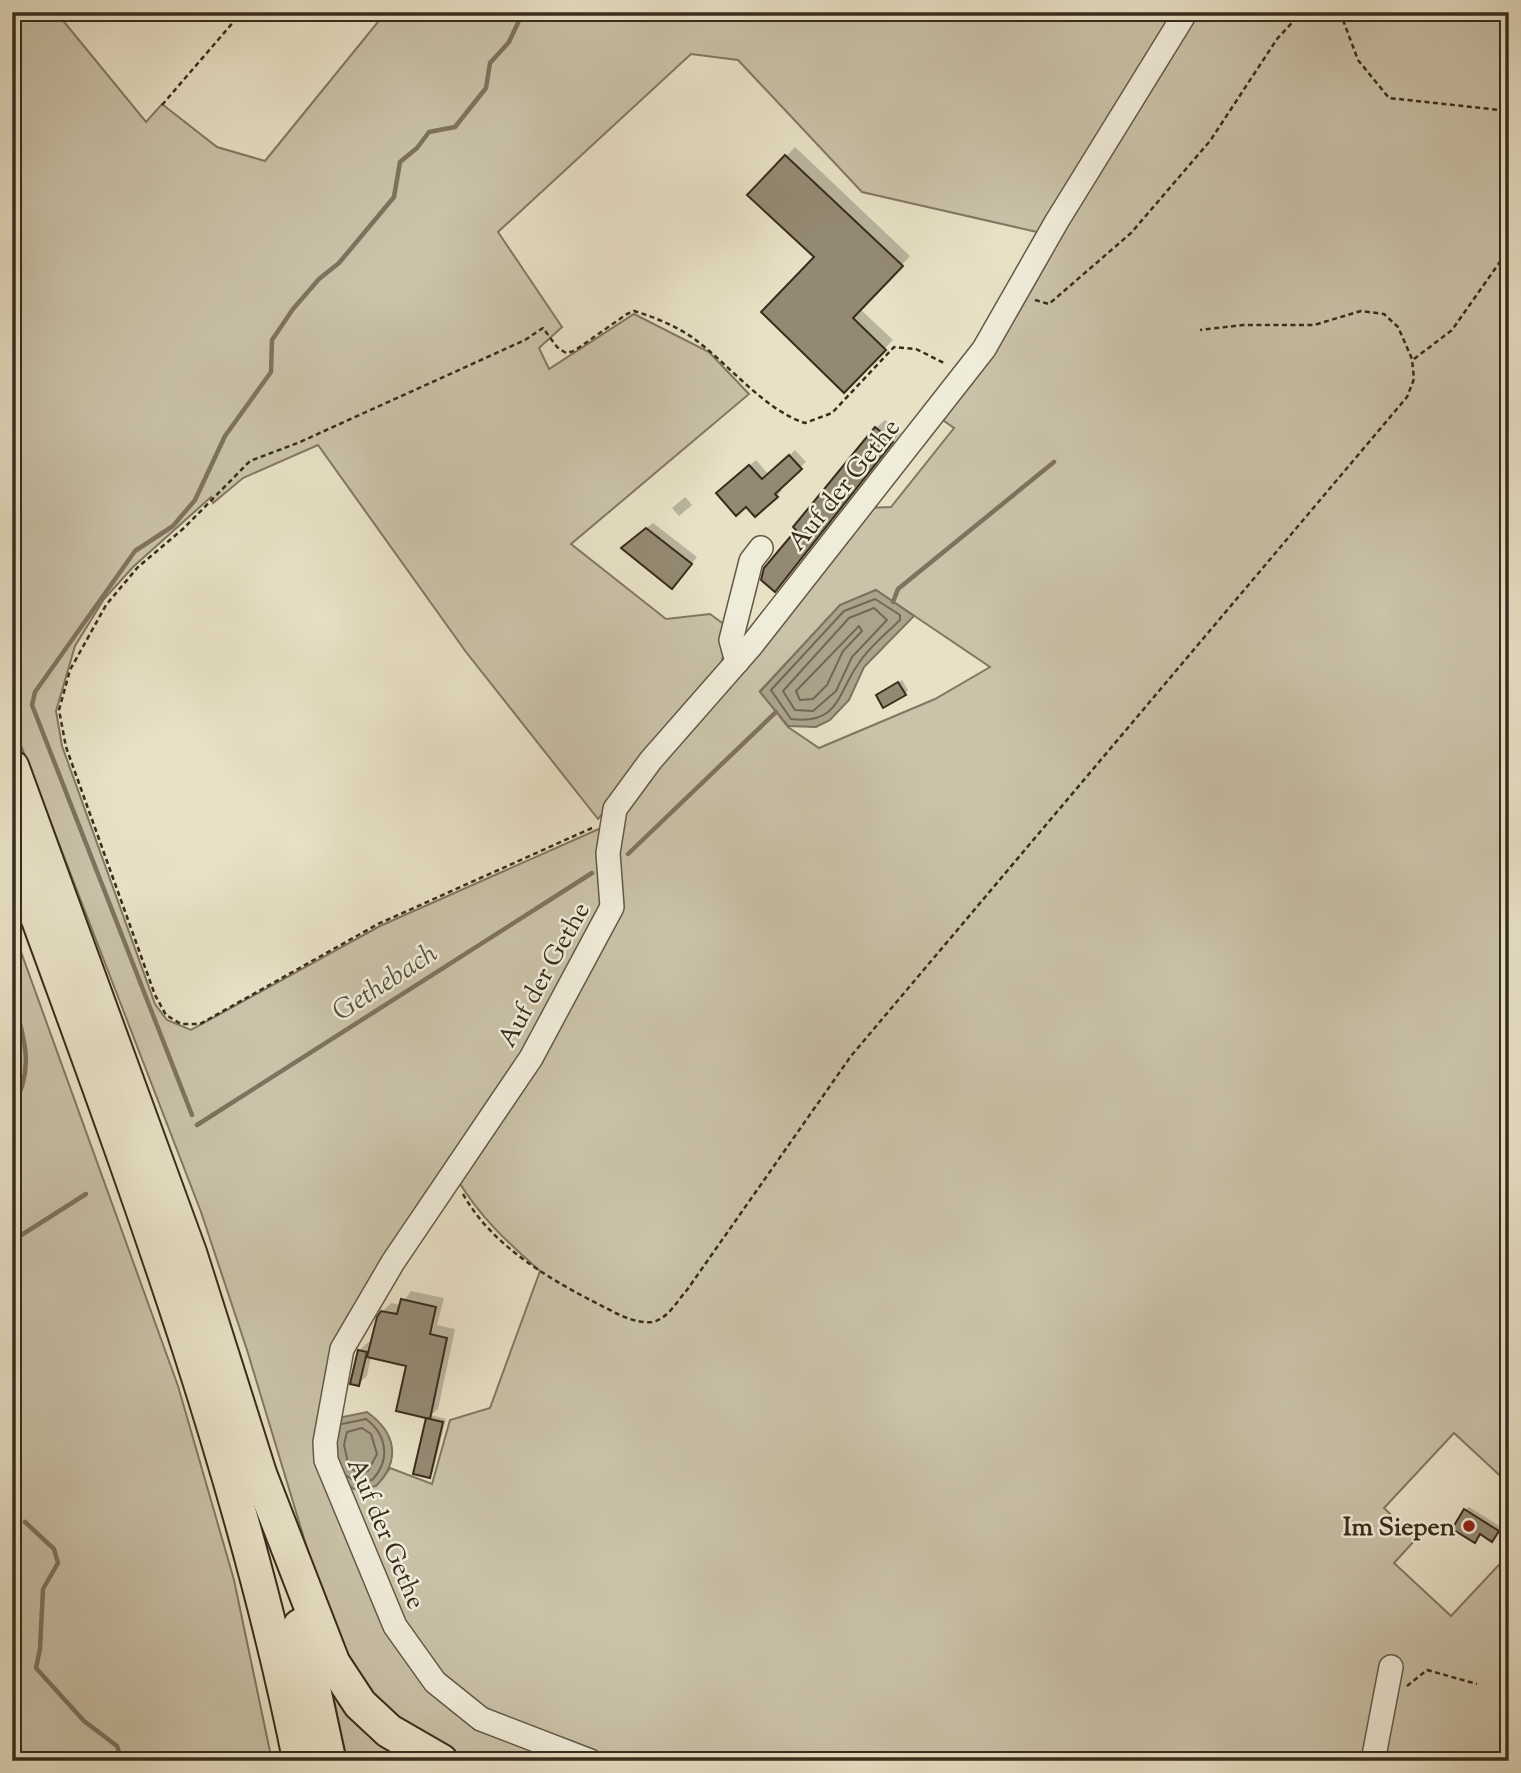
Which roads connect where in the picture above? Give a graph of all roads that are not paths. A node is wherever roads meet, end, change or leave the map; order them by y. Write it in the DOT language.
graph roads {
  1 [pos="1186,12"];
  2 [pos="761,548"];
  3 [pos="737,662"];
  4 [pos="12,767"];
  5 [pos="12,847"];
  6 [pos="260,1475"];
  7 [pos="251,1554"];
  8 [pos="1391,1667"];
  9 [pos="283,1761"];
  10 [pos="300,1761"];
  11 [pos="329,1761"];
  12 [pos="441,1761"];
  13 [pos="590,1761"];
  14 [pos="1373,1761"];
  1 -- 3 [label="street, Auf der Gethe"];
  2 -- 3 [label="street"];
  3 -- 13 [label="street, Auf der Gethe"];
  4 -- 6 [label="highway"];
  5 -- 7 [label="highway"];
  6 -- 11 [label="highway"];
  6 -- 12 [label="highway"];
  7 -- 9 [label="highway"];
  7 -- 10 [label="highway"];
  8 -- 14 [label="street"];
}
